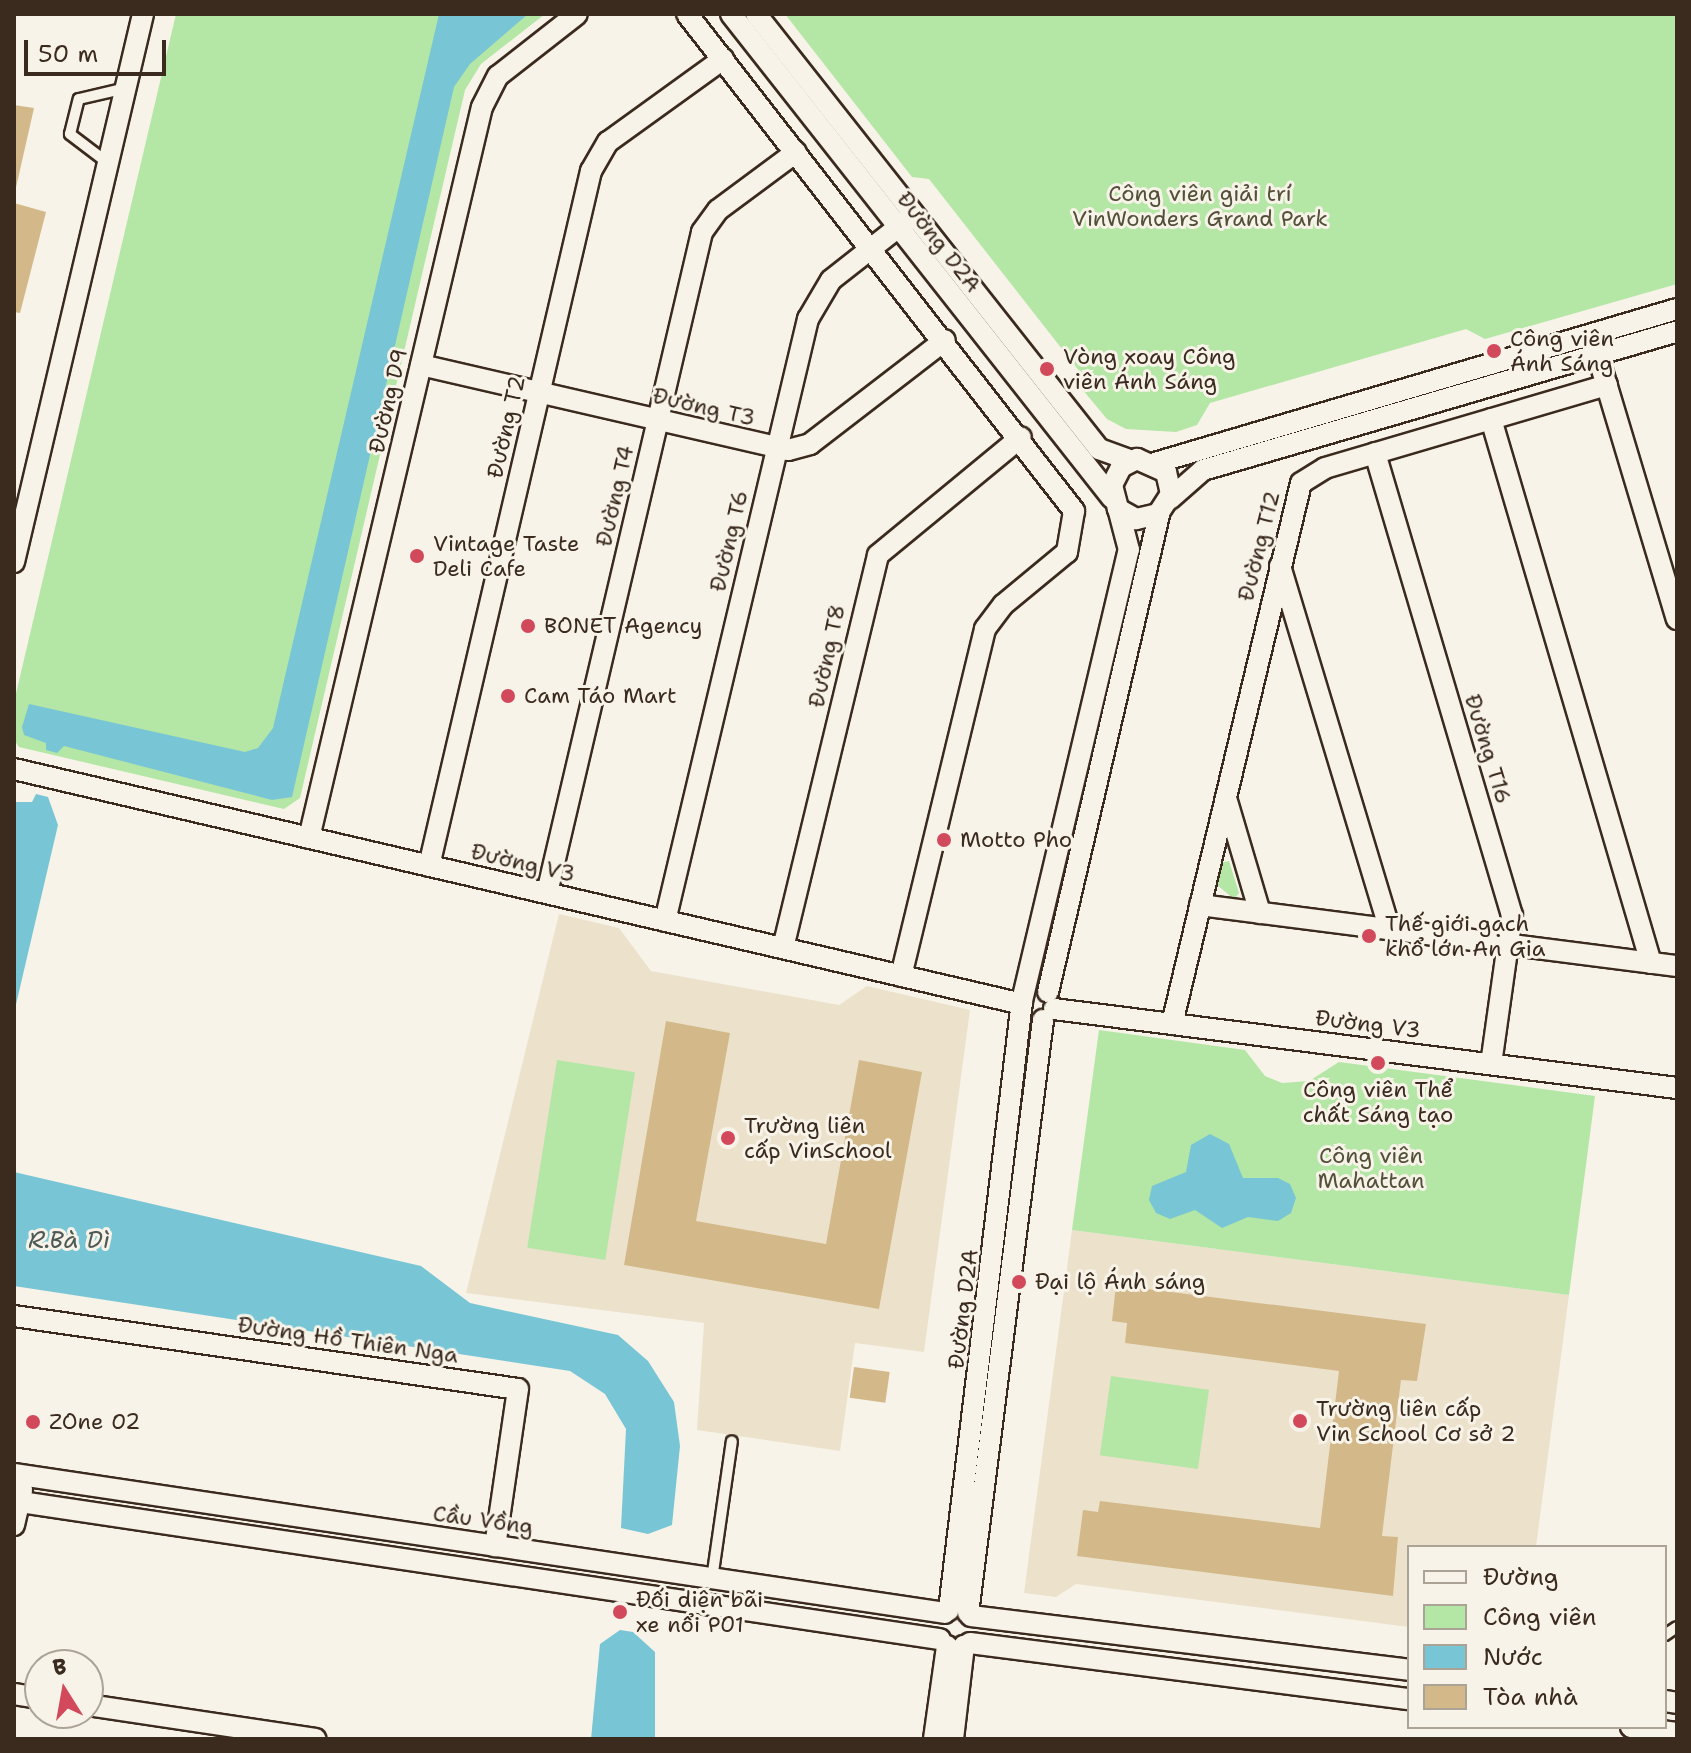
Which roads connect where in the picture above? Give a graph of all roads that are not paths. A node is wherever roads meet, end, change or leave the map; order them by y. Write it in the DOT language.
graph roads {
  1 [pos="143,14"];
  2 [pos="577,14"];
  3 [pos="687,14"];
  4 [pos="731,14"];
  5 [pos="756,14"];
  6 [pos="723,59"];
  7 [pos="126,88"];
  8 [pos="796,152"];
  9 [pos="108,163"];
  10 [pos="906,221"];
  11 [pos="871,247"];
  12 [pos="1677,309"];
  13 [pos="1677,331"];
  14 [pos="945,340"];
  15 [pos="1595,344"];
  16 [pos="421,365"];
  17 [pos="1607,385"];
  18 [pos="538,392"];
  19 [pos="1491,419"];
  20 [pos="658,420"];
  21 [pos="1021,437"];
  22 [pos="776,449"];
  23 [pos="1375,453"];
  24 [pos="1132,461"];
  25 [pos="1155,463"];
  26 [pos="1115,503"];
  27 [pos="1165,506"];
  28 [pos="14,562"];
  29 [pos="1279,563"];
  30 [pos="1677,619"];
  31 [pos="14,769"];
  32 [pos="1225,794"];
  33 [pos="309,838"];
  34 [pos="429,866"];
  35 [pos="547,893"];
  36 [pos="1200,905"];
  37 [pos="1260,913"];
  38 [pos="665,921"];
  39 [pos="1390,930"];
  40 [pos="1508,945"];
  41 [pos="783,948"];
  42 [pos="1651,963"];
  43 [pos="1677,966"];
  44 [pos="901,976"];
  45 [pos="1037,1005"];
  46 [pos="1172,1024"];
  47 [pos="1491,1064"];
  48 [pos="1677,1088"];
  49 [pos="14,1316"];
  50 [pos="732,1441"];
  51 [pos="19,1475"];
  52 [pos="16,1502"];
  53 [pos="14,1525"];
  54 [pos="495,1546"];
  55 [pos="712,1579"];
  56 [pos="958,1613"];
  57 [pos="955,1643"];
  58 [pos="1407,1670"];
  59 [pos="1407,1699"];
  60 [pos="104,1707"];
  61 [pos="1646,1729"];
  62 [pos="1677,1733"];
  63 [pos="315,1739"];
  64 [pos="934,1739"];
  65 [pos="953,1739"];
  1 -- 7 [label="street"];
  2 -- 16 [label="street, Đường D9"];
  3 -- 6 [label="street"];
  4 -- 10 [label="street, Đường D2A"];
  5 -- 10 [label="street, Đường D2A"];
  6 -- 8 [label="street"];
  6 -- 18 [label="street, Đường T2"];
  7 -- 9 [label="street"];
  7 -- 9 [label="lane"];
  8 -- 11 [label="street"];
  8 -- 20 [label="street, Đường T4"];
  9 -- 28 [label="street"];
  10 -- 11 [label="street, Đường T6"];
  10 -- 24 [label="street, Đường D2A"];
  10 -- 26 [label="street, Đường D2A"];
  11 -- 14 [label="street"];
  11 -- 22 [label="street, Đường T6"];
  12 -- 15 [label="street"];
  13 -- 15 [label="street"];
  14 -- 21 [label="street"];
  14 -- 22 [label="street, Đường T3"];
  15 -- 17 [label="street"];
  15 -- 25 [label="street"];
  15 -- 27 [label="street"];
  16 -- 18 [label="street, Đường T3"];
  16 -- 33 [label="street, Đường D9"];
  17 -- 19 [label="street, Đường T12"];
  17 -- 30 [label="street"];
  18 -- 20 [label="street, Đường T3"];
  18 -- 34 [label="street, Đường T2"];
  19 -- 23 [label="street, Đường T12"];
  19 -- 42 [label="street"];
  20 -- 22 [label="street, Đường T3"];
  20 -- 35 [label="street, Đường T4"];
  21 -- 41 [label="street, Đường T8"];
  21 -- 44 [label="street"];
  22 -- 38 [label="street, Đường T6"];
  23 -- 29 [label="street, Đường T12"];
  23 -- 40 [label="street, Đường T16"];
  24 -- 25 [label="street"];
  24 -- 26 [label="street"];
  25 -- 27 [label="street"];
  26 -- 27 [label="street"];
  26 -- 45 [label="street, Đường D2A"];
  27 -- 45 [label="street, Đường D2A"];
  29 -- 32 [label="street, Đường T12"];
  29 -- 39 [label="street"];
  31 -- 33 [label="street, Đường V3"];
  32 -- 36 [label="street, Đường T12"];
  32 -- 37 [label="street, Đường T12"];
  33 -- 34 [label="street, Đường V3"];
  34 -- 35 [label="street, Đường V3"];
  35 -- 38 [label="street, Đường V3"];
  36 -- 37 [label="street"];
  36 -- 46 [label="street, Đường T12"];
  37 -- 39 [label="street"];
  38 -- 41 [label="street, Đường V3"];
  39 -- 40 [label="street"];
  40 -- 42 [label="street"];
  40 -- 47 [label="street, Đường T16"];
  41 -- 44 [label="street, Đường V3"];
  42 -- 43 [label="street"];
  44 -- 45 [label="street, Đường V3"];
  45 -- 46 [label="street, Đường V3"];
  45 -- 56 [label="street, Đường D2A"];
  46 -- 47 [label="street, Đường V3"];
  47 -- 48 [label="street, Đường V3"];
  49 -- 54 [label="street, Đường Hồ Thiên Nga"];
  50 -- 55 [label="lane"];
  51 -- 52 [label="street"];
  51 -- 54 [label="street, Cầu Vồng"];
  52 -- 53 [label="street"];
  52 -- 57 [label="street"];
  54 -- 55 [label="street, Cầu Vồng"];
  55 -- 56 [label="street, Cầu Vồng"];
  56 -- 57 [label="street"];
  56 -- 57 [label="street"];
  56 -- 58 [label="street, Cầu Vồng"];
  57 -- 59 [label="street"];
  57 -- 64 [label="street"];
  57 -- 65 [label="street"];
  60 -- 63 [label="street"];
  61 -- 62 [label="street"];
}
